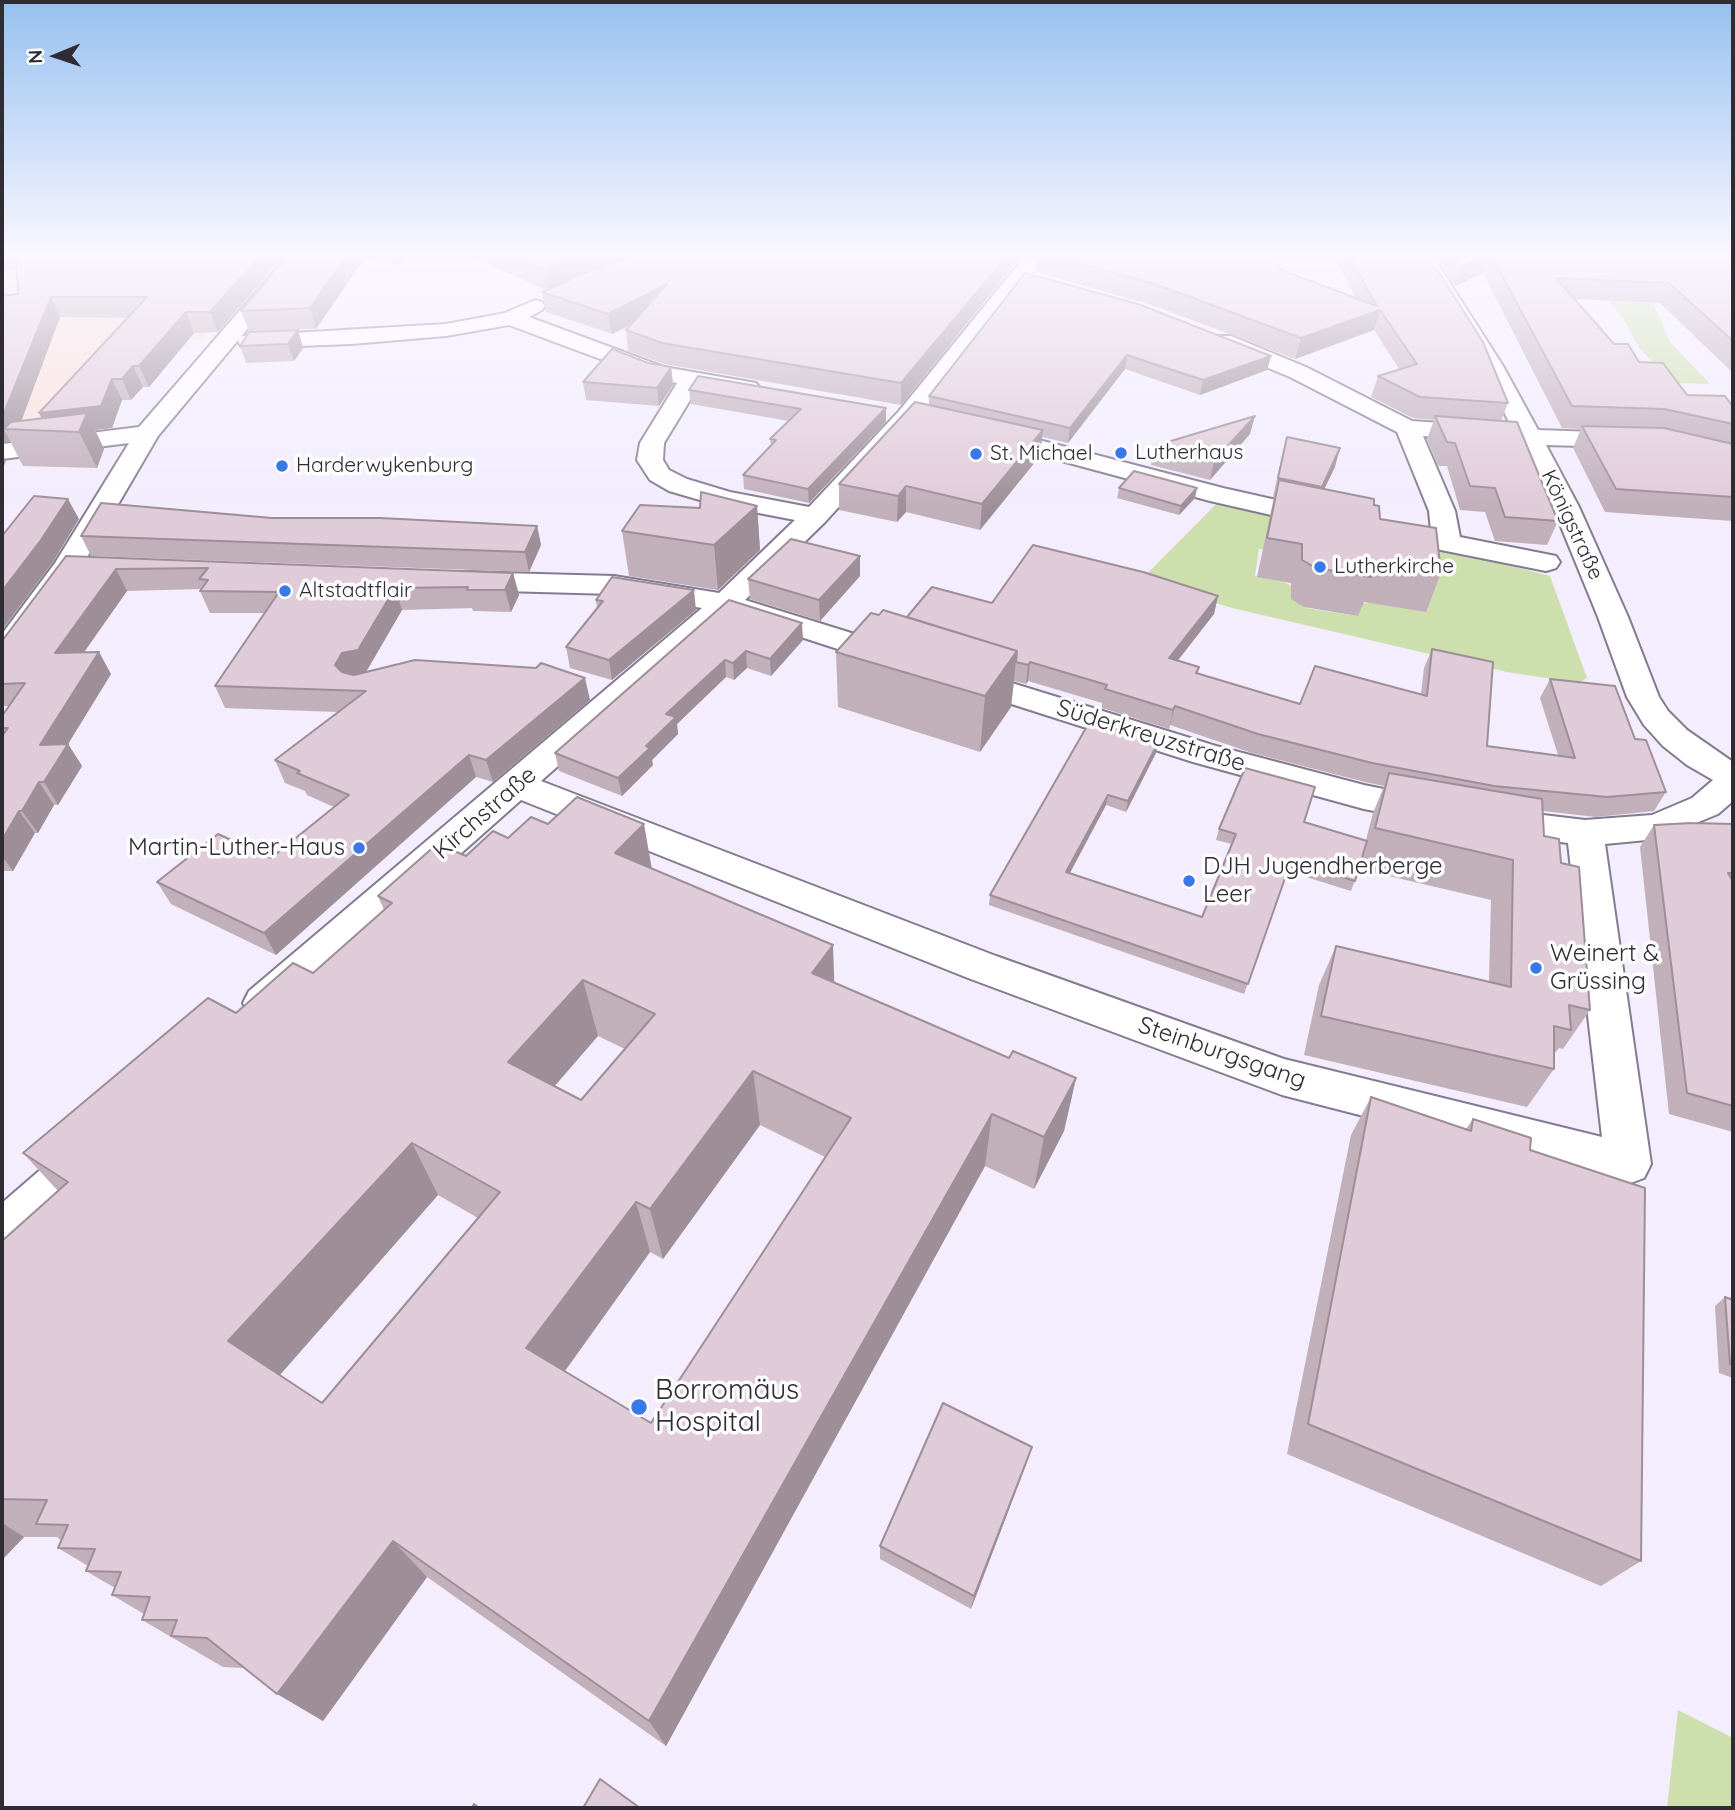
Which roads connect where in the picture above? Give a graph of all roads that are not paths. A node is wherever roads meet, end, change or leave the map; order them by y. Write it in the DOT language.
graph roads {
  1 [pos="262,339"];
  2 [pos="569,339"];
  3 [pos="970,339"];
  4 [pos="1218,339"];
  5 [pos="1476,339"];
  6 [pos="223,341"];
  7 [pos="692,377"];
  8 [pos="768,391"];
  9 [pos="876,412"];
  10 [pos="908,416"];
  11 [pos="934,422"];
  12 [pos="961,428"];
  13 [pos="1407,428"];
  14 [pos="147,433"];
  15 [pos="1531,437"];
  16 [pos="2,451"];
  17 [pos="1733,459"];
  18 [pos="815,516"];
  19 [pos="1447,542"];
  20 [pos="1546,562"];
  21 [pos="437,581"];
  22 [pos="725,603"];
  23 [pos="2,655"];
  24 [pos="582,684"];
  25 [pos="619,696"];
  26 [pos="1733,780"];
  27 [pos="517,785"];
  28 [pos="1585,832"];
  29 [pos="239,1024"];
  30 [pos="125,1124"];
  31 [pos="2,1233"];
  1 -- 6 [label="street"];
  2 -- 7 [label="street"];
  3 -- 10 [label="street, Kirchstraße"];
  4 -- 13 [label="street"];
  5 -- 15 [label="street, Königstraße"];
  6 -- 14 [label="street"];
  7 -- 8 [label="street"];
  7 -- 18 [label="street"];
  9 -- 10 [label="street"];
  10 -- 11 [label="street"];
  10 -- 18 [label="street, Kirchstraße"];
  12 -- 19 [label="street"];
  13 -- 15 [label="street"];
  13 -- 19 [label="street"];
  14 -- 16 [label="street"];
  14 -- 23 [label="street"];
  15 -- 17 [label="street"];
  15 -- 26 [label="street, Königstraße"];
  18 -- 22 [label="street, Kirchstraße"];
  19 -- 20 [label="street"];
  21 -- 22 [label="street, Süderkreuzstraße"];
  22 -- 25 [label="street, Kirchstraße"];
  22 -- 28 [label="street, Süderkreuzstraße"];
  24 -- 25 [label="street"];
  25 -- 27 [label="street, Kirchstraße"];
  26 -- 28 [label="street, Süderkreuzstraße"];
  27 -- 28 [label="street, Steinburgsgang"];
  27 -- 29 [label="street, Kirchstraße"];
  30 -- 31 [label="street"];
}
